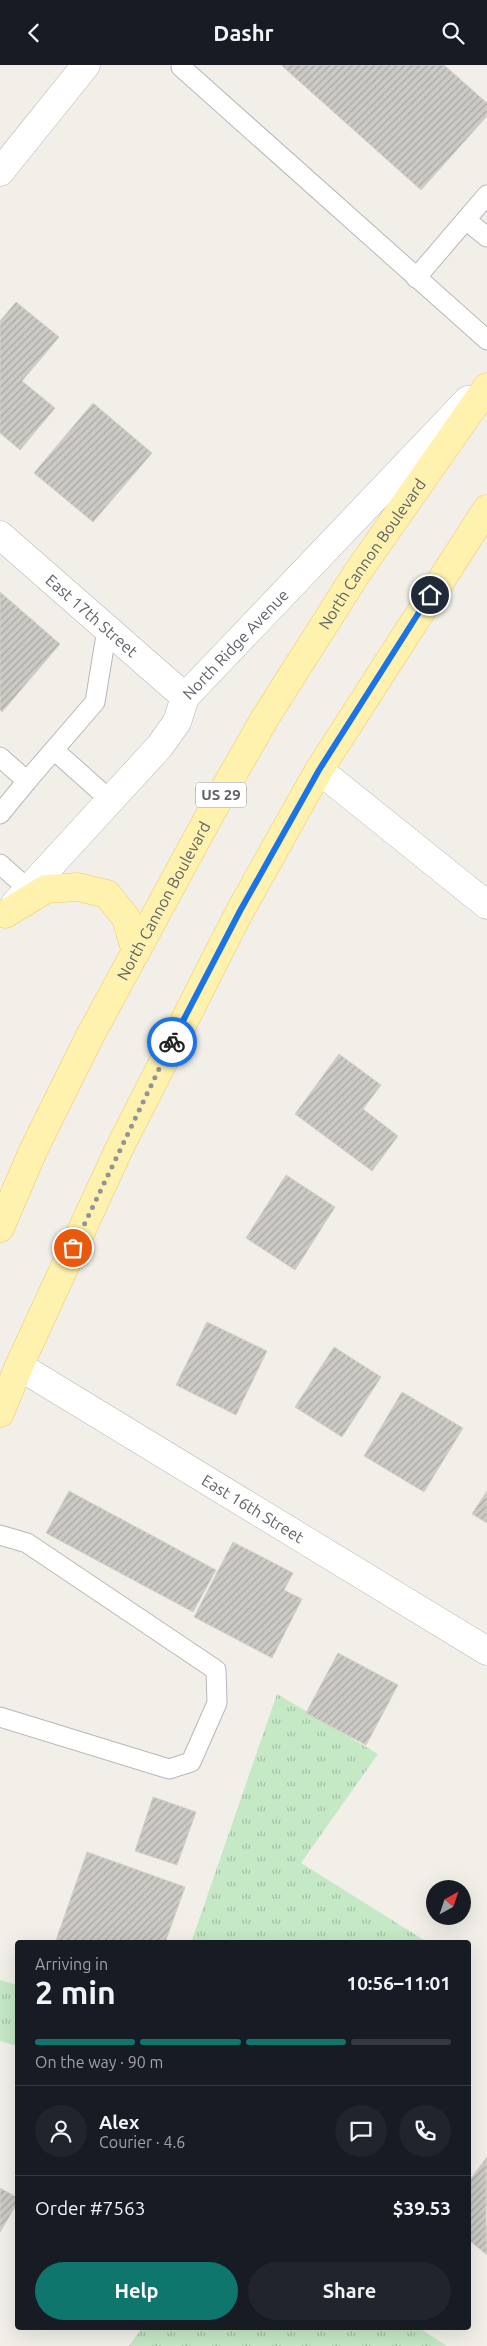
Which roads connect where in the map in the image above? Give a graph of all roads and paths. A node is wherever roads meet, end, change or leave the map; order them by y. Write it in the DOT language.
graph roads {
  1 [pos="86,65"];
  2 [pos="182,65"];
  3 [pos="0,172"];
  4 [pos="487,195"];
  5 [pos="466,220"];
  6 [pos="487,237"];
  7 [pos="416,278"];
  8 [pos="487,340"];
  9 [pos="487,380"];
  10 [pos="487,387"];
  11 [pos="487,509"];
  12 [pos="0,535"];
  13 [pos="106,629"];
  14 [pos="185,697"];
  15 [pos="54,750"];
  16 [pos="0,757"];
  17 [pos="319,770"];
  18 [pos="27,781"];
  19 [pos="110,800"];
  20 [pos="0,814"];
  21 [pos="0,864"];
  22 [pos="28,889"];
  23 [pos="487,905"];
  24 [pos="3,917"];
  25 [pos="136,952"];
  26 [pos="0,1228"];
  27 [pos="19,1366"];
  28 [pos="0,1413"];
  29 [pos="0,1535"];
  30 [pos="487,1651"];
  31 [pos="0,1717"];
  1 -- 3 [label="street"];
  2 -- 7 [label="lane"];
  4 -- 5 [label="lane"];
  5 -- 6 [label="lane"];
  5 -- 7 [label="lane"];
  7 -- 8 [label="lane"];
  9 -- 14 [label="street, North Ridge Avenue"];
  10 -- 25 [label="main road, North Cannon Boulevard / US 29"];
  11 -- 17 [label="main road"];
  12 -- 13 [label="street, East 17th Street"];
  13 -- 14 [label="street, East 17th Street"];
  13 -- 15 [label="lane"];
  14 -- 19 [label="street, North Ridge Avenue"];
  15 -- 18 [label="lane"];
  15 -- 19 [label="lane"];
  16 -- 18 [label="lane"];
  17 -- 23 [label="street"];
  17 -- 27 [label="main road"];
  18 -- 20 [label="lane"];
  19 -- 22 [label="street, North Ridge Avenue"];
  21 -- 22 [label="lane"];
  22 -- 24 [label="street, North Ridge Avenue"];
  24 -- 25 [label="main road"];
  25 -- 26 [label="main road, North Cannon Boulevard / US 29"];
  27 -- 28 [label="main road"];
  27 -- 30 [label="street, East 16th Street"];
  29 -- 31 [label="lane"];
}
